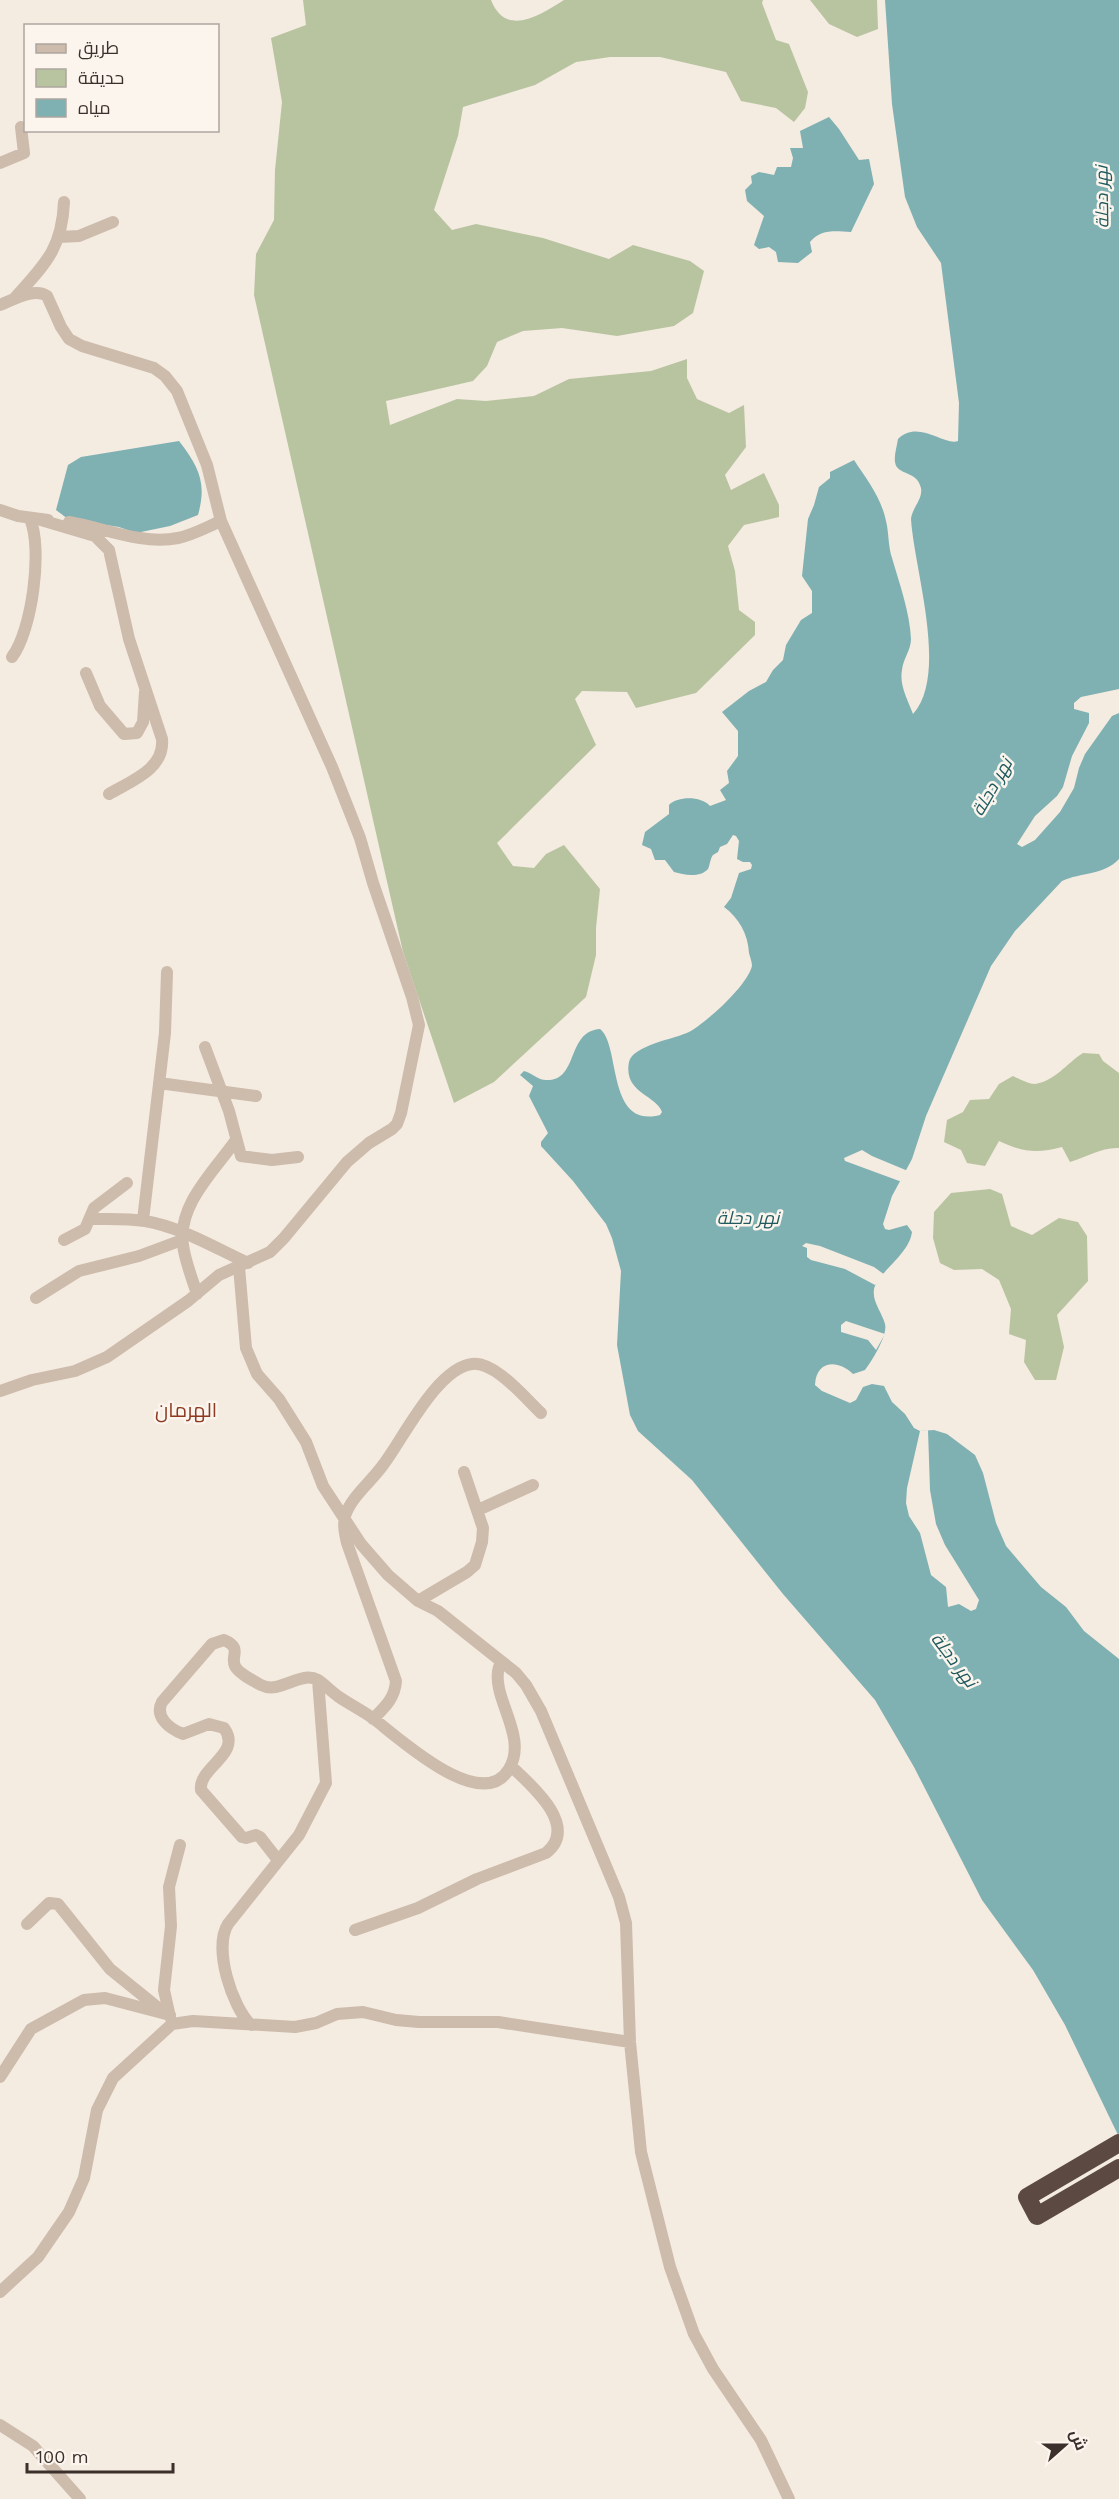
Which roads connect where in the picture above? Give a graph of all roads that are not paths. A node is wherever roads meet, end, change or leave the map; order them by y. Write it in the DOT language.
graph roads {
  1 [pos="21,128"];
  2 [pos="0,163"];
  3 [pos="64,202"];
  4 [pos="113,222"];
  5 [pos="59,237"];
  6 [pos="13,300"];
  7 [pos="0,305"];
  8 [pos="0,510"];
  9 [pos="35,519"];
  10 [pos="221,521"];
  11 [pos="12,657"];
  12 [pos="86,673"];
  13 [pos="146,688"];
  14 [pos="109,794"];
  15 [pos="167,972"];
  16 [pos="205,1047"];
  17 [pos="159,1083"];
  18 [pos="222,1091"];
  19 [pos="256,1096"];
  20 [pos="236,1140"];
  21 [pos="298,1157"];
  22 [pos="127,1183"];
  23 [pos="90,1219"];
  24 [pos="143,1220"];
  25 [pos="182,1236"];
  26 [pos="64,1240"];
  27 [pos="244,1265"];
  28 [pos="197,1294"];
  29 [pos="36,1299"];
  30 [pos="0,1391"];
  31 [pos="541,1413"];
  32 [pos="464,1472"];
  33 [pos="533,1485"];
  34 [pos="477,1510"];
  35 [pos="345,1517"];
  36 [pos="418,1601"];
  37 [pos="505,1664"];
  38 [pos="318,1680"];
  39 [pos="373,1719"];
  40 [pos="511,1766"];
  41 [pos="180,1845"];
  42 [pos="278,1860"];
  43 [pos="27,1924"];
  44 [pos="355,1930"];
  45 [pos="169,2017"];
  46 [pos="251,2025"];
  47 [pos="630,2042"];
  48 [pos="0,2077"];
  49 [pos="1119,2143"];
  50 [pos="1119,2168"];
  51 [pos="0,2292"];
  52 [pos="0,2425"];
  53 [pos="80,2499"];
  54 [pos="789,2499"];
  1 -- 2 [label="street"];
  3 -- 5 [label="street"];
  4 -- 5 [label="street"];
  5 -- 6 [label="street"];
  6 -- 7 [label="street"];
  6 -- 10 [label="street"];
  8 -- 9 [label="street"];
  9 -- 10 [label="street"];
  9 -- 11 [label="street"];
  9 -- 13 [label="street"];
  10 -- 27 [label="street"];
  12 -- 13 [label="street"];
  13 -- 14 [label="street"];
  15 -- 17 [label="street"];
  16 -- 18 [label="street"];
  17 -- 18 [label="street"];
  17 -- 24 [label="street"];
  18 -- 19 [label="street"];
  18 -- 20 [label="street"];
  20 -- 21 [label="street"];
  20 -- 25 [label="street"];
  22 -- 23 [label="street"];
  23 -- 24 [label="street"];
  23 -- 26 [label="street"];
  24 -- 25 [label="street"];
  25 -- 27 [label="street"];
  25 -- 28 [label="street"];
  25 -- 29 [label="street"];
  27 -- 28 [label="street"];
  27 -- 35 [label="street"];
  28 -- 30 [label="street"];
  31 -- 35 [label="street"];
  32 -- 34 [label="street"];
  33 -- 34 [label="street"];
  34 -- 36 [label="street"];
  35 -- 36 [label="street"];
  35 -- 39 [label="street"];
  36 -- 37 [label="street"];
  37 -- 40 [label="street"];
  37 -- 47 [label="street"];
  38 -- 39 [label="street"];
  38 -- 42 [label="street"];
  38 -- 42 [label="street"];
  39 -- 40 [label="street"];
  40 -- 44 [label="street"];
  41 -- 45 [label="street"];
  42 -- 46 [label="street"];
  43 -- 45 [label="street"];
  45 -- 46 [label="street"];
  45 -- 48 [label="street"];
  45 -- 51 [label="street"];
  46 -- 47 [label="street"];
  47 -- 54 [label="street"];
  49 -- 50 [label="highway"];
  52 -- 53 [label="street"];
}
